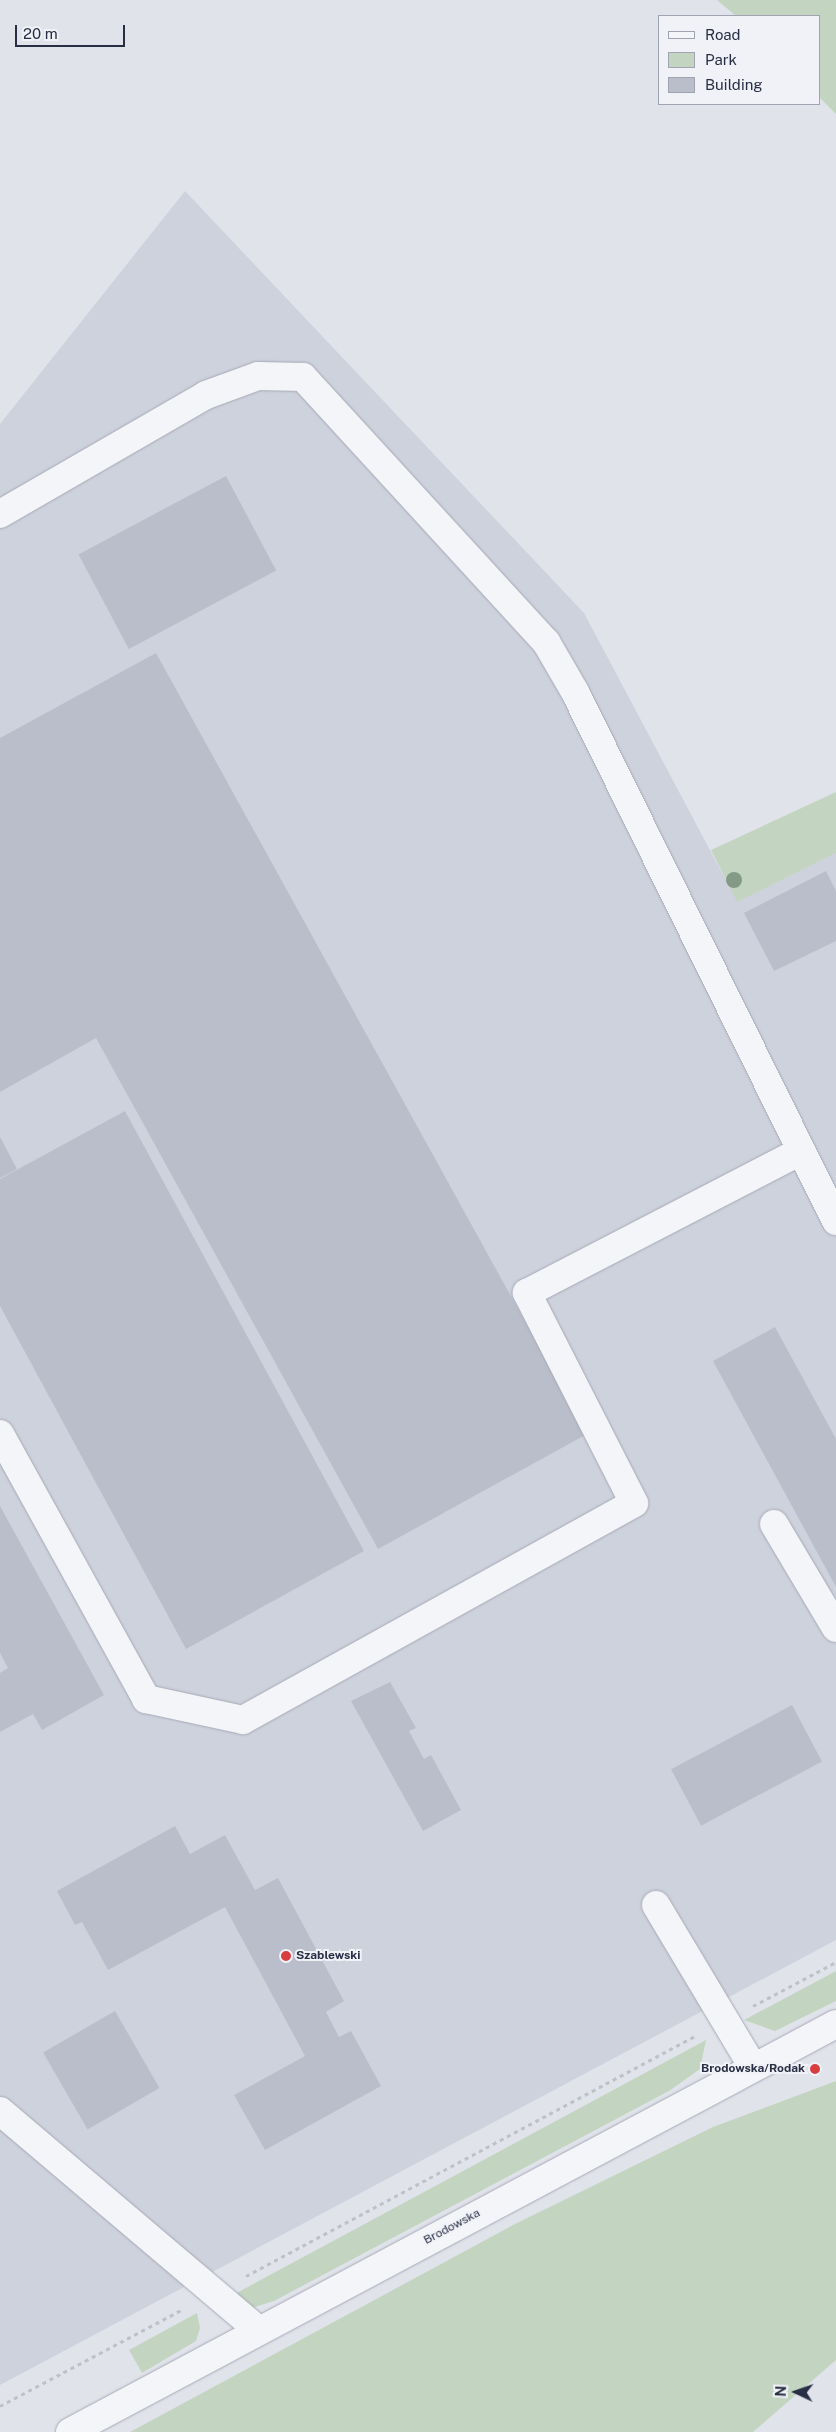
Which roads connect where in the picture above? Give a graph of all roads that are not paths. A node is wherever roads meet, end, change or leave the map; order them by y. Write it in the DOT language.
graph roads {
  1 [pos="0,514"];
  2 [pos="801,1151"];
  3 [pos="836,1221"];
  4 [pos="0,1434"];
  5 [pos="774,1524"];
  6 [pos="836,1628"];
  7 [pos="656,1906"];
  8 [pos="836,2024"];
  9 [pos="752,2066"];
  10 [pos="0,2111"];
  11 [pos="258,2330"];
  12 [pos="70,2432"];
  1 -- 2 [label="street"];
  2 -- 3 [label="street"];
  2 -- 4 [label="street"];
  5 -- 6 [label="street"];
  7 -- 9 [label="street"];
  8 -- 9 [label="street, Brodowska"];
  9 -- 11 [label="street, Brodowska"];
  10 -- 11 [label="street"];
  11 -- 12 [label="street, Brodowska"];
}
